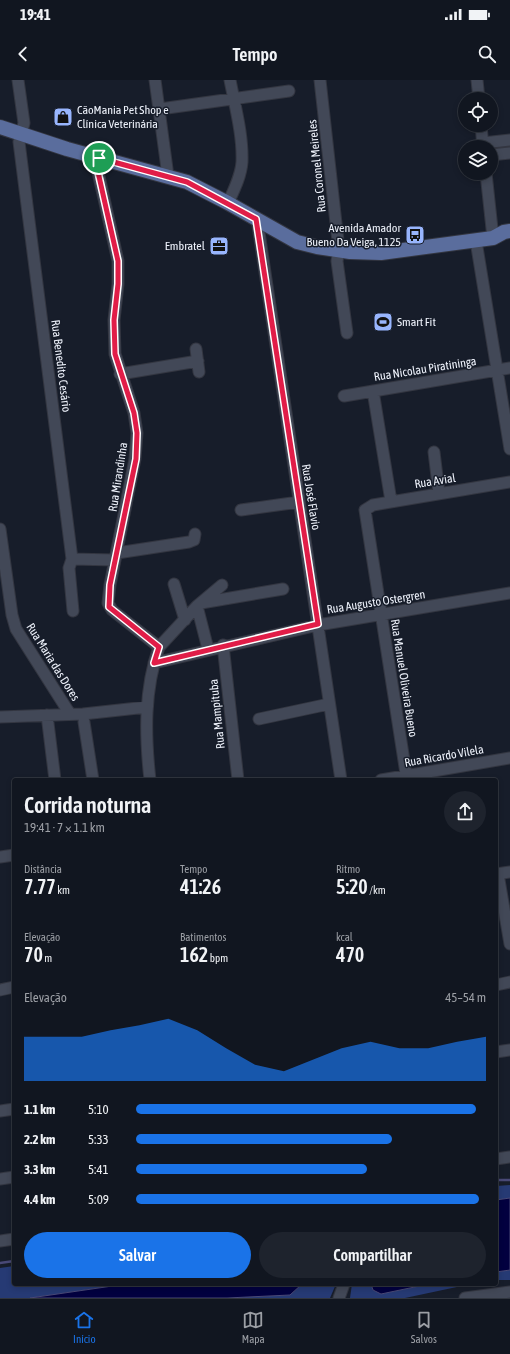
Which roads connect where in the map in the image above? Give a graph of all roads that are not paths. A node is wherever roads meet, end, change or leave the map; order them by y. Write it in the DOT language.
graph roads {
  1 [pos="18,80"];
  2 [pos="155,80"];
  3 [pos="230,80"];
  4 [pos="320,80"];
  5 [pos="477,80"];
  6 [pos="289,91"];
  7 [pos="478,92"];
  8 [pos="234,98"];
  9 [pos="160,110"];
  10 [pos="0,127"];
  11 [pos="21,134"];
  12 [pos="510,140"];
  13 [pos="498,142"];
  14 [pos="510,153"];
  15 [pos="498,154"];
  16 [pos="99,158"];
  17 [pos="168,176"];
  18 [pos="487,180"];
  19 [pos="228,203"];
  20 [pos="256,219"];
  21 [pos="510,231"];
  22 [pos="493,238"];
  23 [pos="510,240"];
  24 [pos="476,241"];
  25 [pos="339,250"];
  26 [pos="347,333"];
  27 [pos="196,349"];
  28 [pos="198,361"];
  29 [pos="510,368"];
  30 [pos="497,370"];
  31 [pos="199,372"];
  32 [pos="120,374"];
  33 [pos="373,391"];
  34 [pos="344,396"];
  35 [pos="510,450"];
  36 [pos="434,452"];
  37 [pos="510,482"];
  38 [pos="439,493"];
  39 [pos="391,501"];
  40 [pos="299,502"];
  41 [pos="366,508"];
  42 [pos="241,510"];
  43 [pos="0,529"];
  44 [pos="195,534"];
  45 [pos="116,556"];
  46 [pos="72,559"];
  47 [pos="174,584"];
  48 [pos="222,585"];
  49 [pos="283,589"];
  50 [pos="510,593"];
  51 [pos="199,604"];
  52 [pos="73,611"];
  53 [pos="380,614"];
  54 [pos="186,620"];
  55 [pos="318,624"];
  56 [pos="223,645"];
  57 [pos="159,647"];
  58 [pos="208,649"];
  59 [pos="154,663"];
  60 [pos="329,704"];
  61 [pos="147,707"];
  62 [pos="70,714"];
  63 [pos="47,715"];
  64 [pos="0,717"];
  65 [pos="259,719"];
  66 [pos="84,722"];
  67 [pos="510,758"];
  68 [pos="55,778"];
  69 [pos="93,778"];
  70 [pos="150,778"];
  71 [pos="238,778"];
  72 [pos="341,778"];
  73 [pos="407,778"];
  74 [pos="12,855"];
  75 [pos="0,857"];
  76 [pos="510,872"];
  77 [pos="498,874"];
  78 [pos="498,879"];
  79 [pos="510,944"];
  80 [pos="510,982"];
  81 [pos="498,985"];
  82 [pos="12,987"];
  83 [pos="0,990"];
  84 [pos="510,1050"];
  85 [pos="498,1052"];
  86 [pos="12,1109"];
  87 [pos="0,1111"];
  88 [pos="12,1177"];
  89 [pos="0,1179"];
  90 [pos="12,1240"];
  91 [pos="0,1242"];
  92 [pos="343,1286"];
  93 [pos="510,1292"];
  94 [pos="339,1298"];
  95 [pos="465,1298"];
  1 -- 11 [label="street, Rua Benedito Cesário"];
  2 -- 9 [label="street"];
  3 -- 8 [label="street"];
  4 -- 25 [label="street, Rua Coronel Meireles"];
  5 -- 7 [label="street"];
  6 -- 8 [label="street"];
  8 -- 9 [label="street"];
  8 -- 19 [label="street"];
  9 -- 17 [label="street"];
  10 -- 11 [label="main road"];
  11 -- 16 [label="main road"];
  11 -- 46 [label="street, Rua Benedito Cesário"];
  12 -- 13 [label="street"];
  14 -- 15 [label="street"];
  16 -- 17 [label="main road"];
  16 -- 32 [label="street, Rua Mirandinha"];
  17 -- 19 [label="main road"];
  18 -- 22 [label="street"];
  19 -- 20 [label="main road"];
  20 -- 25 [label="main road"];
  20 -- 40 [label="street, Rua José Flavio"];
  21 -- 22 [label="main road"];
  22 -- 23 [label="main road"];
  22 -- 24 [label="main road"];
  24 -- 25 [label="main road"];
  24 -- 30 [label="street"];
  25 -- 26 [label="street, Rua Coronel Meireles"];
  27 -- 28 [label="street"];
  28 -- 31 [label="street"];
  28 -- 32 [label="street"];
  29 -- 30 [label="street, Rua Nicolau Piratininga"];
  30 -- 33 [label="street, Rua Nicolau Piratininga"];
  30 -- 35 [label="street"];
  32 -- 45 [label="street, Rua Mirandinha"];
  33 -- 34 [label="street, Rua Nicolau Piratininga"];
  33 -- 39 [label="street"];
  36 -- 38 [label="street"];
  37 -- 38 [label="street, Rua Avial"];
  38 -- 39 [label="street, Rua Avial"];
  39 -- 41 [label="street, Rua Avial"];
  40 -- 42 [label="street"];
  40 -- 55 [label="street, Rua José Flavio"];
  41 -- 53 [label="street, Rua Manuel Oliveira Bueno"];
  43 -- 62 [label="street, Rua Maria das Dores"];
  44 -- 45 [label="street"];
  45 -- 46 [label="street"];
  45 -- 57 [label="street, Rua Mirandinha"];
  46 -- 52 [label="street, Rua Benedito Cesário"];
  47 -- 54 [label="street"];
  48 -- 51 [label="street"];
  49 -- 51 [label="street"];
  50 -- 53 [label="street, Rua Augusto Ostergren"];
  51 -- 54 [label="street"];
  51 -- 58 [label="street"];
  53 -- 55 [label="street, Rua Augusto Ostergren"];
  53 -- 73 [label="street, Rua Manuel Oliveira Bueno"];
  54 -- 57 [label="street"];
  55 -- 56 [label="street, Rua Augusto Ostergren"];
  55 -- 60 [label="street, Rua José Flavio"];
  56 -- 58 [label="street, Rua Augusto Ostergren"];
  56 -- 71 [label="street, Rua Mampituba"];
  57 -- 59 [label="street"];
  58 -- 59 [label="street, Rua Augusto Ostergren"];
  59 -- 61 [label="street"];
  60 -- 65 [label="street"];
  60 -- 72 [label="street, Rua José Flavio"];
  61 -- 62 [label="street"];
  61 -- 70 [label="street"];
  62 -- 63 [label="street"];
  63 -- 64 [label="street"];
  63 -- 68 [label="street"];
  66 -- 69 [label="street"];
  67 -- 73 [label="street, Rua Ricardo Vilela"];
  74 -- 75 [label="street"];
  76 -- 77 [label="street"];
  78 -- 79 [label="street"];
  80 -- 81 [label="street"];
  82 -- 83 [label="street"];
  84 -- 85 [label="street"];
  86 -- 87 [label="street"];
  88 -- 89 [label="street"];
  90 -- 91 [label="street"];
  92 -- 94 [label="street"];
  93 -- 95 [label="street"];
}
